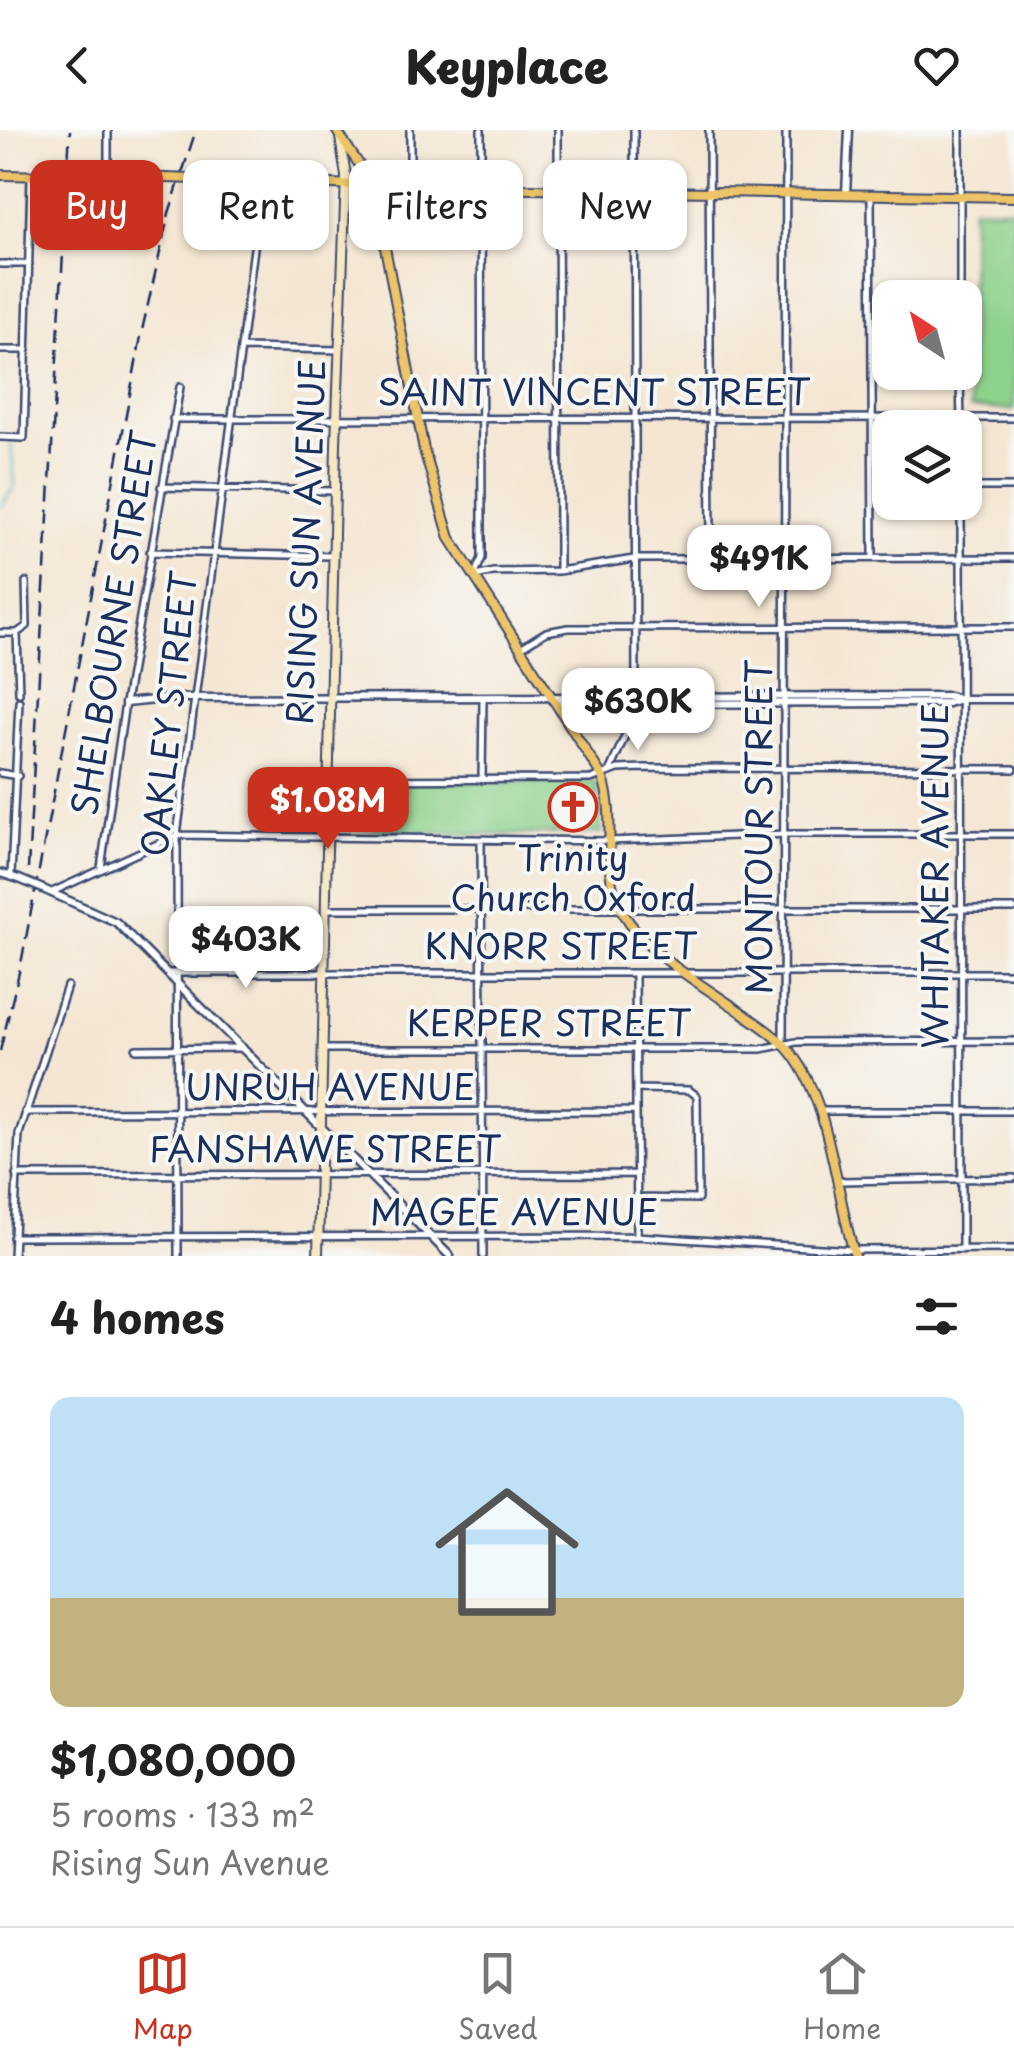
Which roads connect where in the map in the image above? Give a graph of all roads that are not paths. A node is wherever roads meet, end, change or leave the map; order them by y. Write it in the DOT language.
graph roads {
  1 [pos="108,130"];
  2 [pos="410,130"];
  3 [pos="482,130"];
  4 [pos="558,130"];
  5 [pos="634,130"];
  6 [pos="709,130"];
  7 [pos="786,130"];
  8 [pos="849,130"];
  9 [pos="960,130"];
  10 [pos="338,132"];
  11 [pos="108,160"];
  12 [pos="356,160"];
  13 [pos="410,160"];
  14 [pos="481,160"];
  15 [pos="558,160"];
  16 [pos="634,160"];
  17 [pos="0,175"];
  18 [pos="30,176"];
  19 [pos="329,183"];
  20 [pos="346,184"];
  21 [pos="349,184"];
  22 [pos="687,192"];
  23 [pos="710,193"];
  24 [pos="786,193"];
  25 [pos="846,194"];
  26 [pos="871,194"];
  27 [pos="960,196"];
  28 [pos="1014,197"];
  29 [pos="30,235"];
  30 [pos="253,250"];
  31 [pos="386,250"];
  32 [pos="481,250"];
  33 [pos="558,250"];
  34 [pos="634,250"];
  35 [pos="0,264"];
  36 [pos="29,264"];
  37 [pos="960,280"];
  38 [pos="241,348"];
  39 [pos="0,350"];
  40 [pos="27,350"];
  41 [pos="340,350"];
  42 [pos="180,387"];
  43 [pos="231,418"];
  44 [pos="337,418"];
  45 [pos="418,418"];
  46 [pos="559,418"];
  47 [pos="634,418"];
  48 [pos="710,418"];
  49 [pos="785,418"];
  50 [pos="872,418"];
  51 [pos="982,418"];
  52 [pos="1014,418"];
  53 [pos="173,419"];
  54 [pos="482,419"];
  55 [pos="0,437"];
  56 [pos="161,487"];
  57 [pos="982,487"];
  58 [pos="1014,487"];
  59 [pos="222,489"];
  60 [pos="335,491"];
  61 [pos="873,520"];
  62 [pos="961,520"];
  63 [pos="150,552"];
  64 [pos="214,554"];
  65 [pos="333,556"];
  66 [pos="710,558"];
  67 [pos="786,558"];
  68 [pos="873,558"];
  69 [pos="961,558"];
  70 [pos="1014,558"];
  71 [pos="634,559"];
  72 [pos="559,570"];
  73 [pos="473,576"];
  74 [pos="26,582"];
  75 [pos="961,626"];
  76 [pos="635,627"];
  77 [pos="1014,627"];
  78 [pos="785,628"];
  79 [pos="0,632"];
  80 [pos="18,633"];
  81 [pos="520,649"];
  82 [pos="196,698"];
  83 [pos="330,699"];
  84 [pos="483,699"];
  85 [pos="554,699"];
  86 [pos="961,699"];
  87 [pos="1014,699"];
  88 [pos="636,700"];
  89 [pos="785,700"];
  90 [pos="125,703"];
  91 [pos="786,768"];
  92 [pos="961,768"];
  93 [pos="1014,769"];
  94 [pos="0,773"];
  95 [pos="18,776"];
  96 [pos="602,776"];
  97 [pos="328,780"];
  98 [pos="482,780"];
  99 [pos="177,834"];
  100 [pos="786,834"];
  101 [pos="962,834"];
  102 [pos="1014,834"];
  103 [pos="328,835"];
  104 [pos="481,840"];
  105 [pos="609,841"];
  106 [pos="102,868"];
  107 [pos="0,873"];
  108 [pos="15,878"];
  109 [pos="48,890"];
  110 [pos="327,909"];
  111 [pos="962,909"];
  112 [pos="1014,909"];
  113 [pos="483,910"];
  114 [pos="621,910"];
  115 [pos="786,910"];
  116 [pos="685,971"];
  117 [pos="324,973"];
  118 [pos="483,973"];
  119 [pos="962,973"];
  120 [pos="1014,973"];
  121 [pos="635,974"];
  122 [pos="786,974"];
  123 [pos="175,976"];
  124 [pos="67,986"];
  125 [pos="962,1040"];
  126 [pos="1014,1041"];
  127 [pos="783,1044"];
  128 [pos="244,1048"];
  129 [pos="323,1048"];
  130 [pos="136,1049"];
  131 [pos="179,1049"];
  132 [pos="483,1049"];
  133 [pos="636,1049"];
  134 [pos="636,1089"];
  135 [pos="821,1111"];
  136 [pos="962,1111"];
  137 [pos="1014,1111"];
  138 [pos="25,1112"];
  139 [pos="306,1112"];
  140 [pos="321,1112"];
  141 [pos="483,1112"];
  142 [pos="635,1112"];
  143 [pos="178,1113"];
  144 [pos="320,1126"];
  145 [pos="635,1174"];
  146 [pos="16,1175"];
  147 [pos="318,1175"];
  148 [pos="180,1176"];
  149 [pos="372,1176"];
  150 [pos="484,1176"];
  151 [pos="962,1178"];
  152 [pos="1014,1178"];
  153 [pos="836,1181"];
  154 [pos="636,1198"];
  155 [pos="13,1236"];
  156 [pos="318,1236"];
  157 [pos="484,1236"];
  158 [pos="637,1236"];
  159 [pos="178,1237"];
  160 [pos="430,1237"];
  161 [pos="788,1246"];
  162 [pos="962,1250"];
  163 [pos="1014,1250"];
  164 [pos="854,1253"];
  165 [pos="13,1256"];
  166 [pos="178,1256"];
  167 [pos="318,1256"];
  168 [pos="450,1256"];
  169 [pos="484,1256"];
  170 [pos="788,1256"];
  171 [pos="968,1256"];
  1 -- 11 [label="street"];
  2 -- 13 [label="street"];
  3 -- 14 [label="street"];
  4 -- 15 [label="street"];
  5 -- 16 [label="street"];
  6 -- 23 [label="street"];
  7 -- 24 [label="street, MONTOUR STREET"];
  8 -- 25 [label="street"];
  9 -- 27 [label="street"];
  10 -- 12 [label="main road"];
  10 -- 20 [label="main road, RISING SUN AVENUE"];
  17 -- 18 [label="main road"];
  19 -- 20 [label="main road"];
  20 -- 21 [label="main road"];
  20 -- 41 [label="main road, RISING SUN AVENUE"];
  22 -- 23 [label="main road"];
  23 -- 24 [label="main road"];
  23 -- 48 [label="street"];
  24 -- 25 [label="main road"];
  24 -- 49 [label="street, MONTOUR STREET"];
  25 -- 26 [label="main road"];
  26 -- 27 [label="main road"];
  26 -- 50 [label="street"];
  27 -- 28 [label="main road"];
  27 -- 37 [label="street"];
  29 -- 36 [label="street"];
  30 -- 38 [label="street, OAKLEY STREET"];
  31 -- 45 [label="main road"];
  32 -- 54 [label="street"];
  33 -- 46 [label="street"];
  34 -- 47 [label="street"];
  35 -- 36 [label="street"];
  36 -- 40 [label="street"];
  38 -- 41 [label="street"];
  38 -- 43 [label="street, OAKLEY STREET"];
  39 -- 40 [label="street"];
  40 -- 55 [label="street"];
  41 -- 44 [label="main road, RISING SUN AVENUE"];
  42 -- 53 [label="street, SHELBOURNE STREET"];
  43 -- 44 [label="street, SAINT VINCENT STREET"];
  43 -- 53 [label="street, SAINT VINCENT STREET"];
  43 -- 59 [label="street, OAKLEY STREET"];
  44 -- 45 [label="street, SAINT VINCENT STREET"];
  44 -- 60 [label="main road, RISING SUN AVENUE"];
  45 -- 54 [label="street, SAINT VINCENT STREET"];
  45 -- 73 [label="main road"];
  46 -- 47 [label="street, SAINT VINCENT STREET"];
  46 -- 54 [label="street, SAINT VINCENT STREET"];
  46 -- 72 [label="street"];
  47 -- 48 [label="street, SAINT VINCENT STREET"];
  47 -- 71 [label="street"];
  48 -- 49 [label="street, SAINT VINCENT STREET"];
  48 -- 66 [label="street"];
  49 -- 50 [label="street, SAINT VINCENT STREET"];
  49 -- 67 [label="street, MONTOUR STREET"];
  51 -- 52 [label="street, SAINT VINCENT STREET"];
  53 -- 56 [label="street, SHELBOURNE STREET"];
  54 -- 73 [label="street"];
  56 -- 59 [label="street"];
  56 -- 63 [label="street, SHELBOURNE STREET"];
  57 -- 58 [label="street"];
  59 -- 60 [label="street"];
  59 -- 64 [label="street, OAKLEY STREET"];
  60 -- 65 [label="main road, RISING SUN AVENUE"];
  61 -- 68 [label="street"];
  62 -- 69 [label="street, WHITAKER AVENUE"];
  63 -- 64 [label="street"];
  63 -- 90 [label="street, SHELBOURNE STREET"];
  64 -- 65 [label="street"];
  64 -- 82 [label="street, OAKLEY STREET"];
  65 -- 83 [label="main road, RISING SUN AVENUE"];
  66 -- 67 [label="street"];
  66 -- 71 [label="street"];
  67 -- 68 [label="street"];
  67 -- 78 [label="street, MONTOUR STREET"];
  68 -- 69 [label="street"];
  69 -- 70 [label="street"];
  69 -- 75 [label="street, WHITAKER AVENUE"];
  71 -- 72 [label="street"];
  71 -- 76 [label="street"];
  72 -- 73 [label="street"];
  73 -- 81 [label="main road"];
  74 -- 80 [label="street"];
  75 -- 77 [label="street"];
  75 -- 78 [label="street"];
  75 -- 86 [label="street, WHITAKER AVENUE"];
  76 -- 78 [label="street"];
  76 -- 81 [label="street"];
  76 -- 88 [label="street"];
  78 -- 89 [label="street, MONTOUR STREET"];
  79 -- 80 [label="street"];
  80 -- 95 [label="street"];
  81 -- 85 [label="main road"];
  82 -- 83 [label="street"];
  82 -- 90 [label="street"];
  82 -- 99 [label="street, OAKLEY STREET"];
  83 -- 84 [label="street"];
  83 -- 97 [label="main road, RISING SUN AVENUE"];
  84 -- 85 [label="street"];
  84 -- 98 [label="street"];
  85 -- 88 [label="street"];
  85 -- 96 [label="main road"];
  86 -- 87 [label="street"];
  86 -- 89 [label="street"];
  86 -- 92 [label="street, WHITAKER AVENUE"];
  88 -- 89 [label="street"];
  88 -- 96 [label="street"];
  89 -- 91 [label="street, MONTOUR STREET"];
  90 -- 106 [label="street, SHELBOURNE STREET"];
  91 -- 92 [label="street"];
  91 -- 96 [label="street"];
  91 -- 100 [label="street, MONTOUR STREET"];
  92 -- 93 [label="street"];
  92 -- 101 [label="street, WHITAKER AVENUE"];
  94 -- 95 [label="street"];
  95 -- 108 [label="street"];
  96 -- 98 [label="street"];
  96 -- 105 [label="main road"];
  97 -- 98 [label="street"];
  97 -- 103 [label="main road, RISING SUN AVENUE"];
  99 -- 103 [label="street"];
  99 -- 106 [label="street"];
  99 -- 123 [label="street, OAKLEY STREET"];
  100 -- 101 [label="street"];
  100 -- 105 [label="street"];
  100 -- 115 [label="street, MONTOUR STREET"];
  101 -- 102 [label="street"];
  101 -- 111 [label="street, WHITAKER AVENUE"];
  103 -- 104 [label="street"];
  103 -- 110 [label="main road, RISING SUN AVENUE"];
  104 -- 105 [label="street"];
  104 -- 113 [label="street"];
  105 -- 114 [label="main road"];
  106 -- 109 [label="street"];
  107 -- 108 [label="street"];
  108 -- 109 [label="street, bridge"];
  109 -- 123 [label="street"];
  110 -- 113 [label="street"];
  110 -- 117 [label="main road, RISING SUN AVENUE"];
  111 -- 112 [label="street"];
  111 -- 115 [label="street"];
  111 -- 119 [label="street, WHITAKER AVENUE"];
  113 -- 114 [label="street"];
  113 -- 118 [label="street"];
  114 -- 115 [label="street"];
  114 -- 116 [label="main road"];
  115 -- 122 [label="street, MONTOUR STREET"];
  116 -- 121 [label="street, KNORR STREET"];
  116 -- 122 [label="street, KNORR STREET"];
  116 -- 127 [label="main road"];
  117 -- 118 [label="street, KNORR STREET"];
  117 -- 123 [label="street, KNORR STREET"];
  117 -- 129 [label="main road, RISING SUN AVENUE"];
  118 -- 121 [label="street, KNORR STREET"];
  118 -- 132 [label="street"];
  119 -- 120 [label="street, KNORR STREET"];
  119 -- 122 [label="street, KNORR STREET"];
  119 -- 125 [label="street, WHITAKER AVENUE"];
  121 -- 133 [label="street"];
  122 -- 127 [label="street, MONTOUR STREET"];
  123 -- 128 [label="street"];
  123 -- 131 [label="street, OAKLEY STREET"];
  124 -- 138 [label="street"];
  125 -- 126 [label="street, KERPER STREET"];
  125 -- 127 [label="street, KERPER STREET"];
  125 -- 136 [label="street, WHITAKER AVENUE"];
  127 -- 133 [label="street, KERPER STREET"];
  127 -- 135 [label="main road"];
  128 -- 131 [label="street"];
  128 -- 139 [label="street"];
  129 -- 132 [label="street, KERPER STREET"];
  129 -- 140 [label="main road, RISING SUN AVENUE"];
  130 -- 131 [label="street"];
  131 -- 143 [label="street, OAKLEY STREET"];
  132 -- 133 [label="street, KERPER STREET"];
  132 -- 141 [label="street"];
  133 -- 134 [label="street"];
  134 -- 142 [label="street"];
  134 -- 154 [label="street"];
  135 -- 136 [label="street"];
  135 -- 153 [label="main road"];
  136 -- 137 [label="street"];
  136 -- 151 [label="street, WHITAKER AVENUE"];
  138 -- 143 [label="street, UNRUH AVENUE"];
  138 -- 146 [label="street"];
  139 -- 140 [label="street, UNRUH AVENUE"];
  139 -- 143 [label="street, UNRUH AVENUE"];
  139 -- 144 [label="street"];
  140 -- 141 [label="street, UNRUH AVENUE"];
  140 -- 144 [label="main road, RISING SUN AVENUE"];
  141 -- 142 [label="street, UNRUH AVENUE"];
  141 -- 150 [label="street"];
  142 -- 145 [label="street"];
  143 -- 148 [label="street, OAKLEY STREET"];
  144 -- 147 [label="main road, RISING SUN AVENUE"];
  144 -- 149 [label="street"];
  145 -- 150 [label="street, FANSHAWE STREET"];
  145 -- 154 [label="street"];
  146 -- 148 [label="street, FANSHAWE STREET"];
  146 -- 155 [label="street"];
  147 -- 148 [label="street, FANSHAWE STREET"];
  147 -- 149 [label="street, FANSHAWE STREET"];
  147 -- 156 [label="main road, RISING SUN AVENUE"];
  148 -- 159 [label="street, OAKLEY STREET"];
  149 -- 150 [label="street, FANSHAWE STREET"];
  149 -- 160 [label="street"];
  150 -- 157 [label="street"];
  151 -- 152 [label="street"];
  151 -- 153 [label="street"];
  151 -- 162 [label="street, WHITAKER AVENUE"];
  153 -- 164 [label="main road"];
  154 -- 158 [label="street"];
  155 -- 159 [label="street, MAGEE AVENUE"];
  155 -- 165 [label="street"];
  156 -- 159 [label="street, MAGEE AVENUE"];
  156 -- 160 [label="street, MAGEE AVENUE"];
  156 -- 167 [label="main road, RISING SUN AVENUE"];
  157 -- 158 [label="street, MAGEE AVENUE"];
  157 -- 160 [label="street, MAGEE AVENUE"];
  157 -- 169 [label="street"];
  158 -- 161 [label="street, MAGEE AVENUE"];
  159 -- 166 [label="street, OAKLEY STREET"];
  160 -- 168 [label="street"];
  161 -- 164 [label="street, MAGEE AVENUE"];
  161 -- 170 [label="street"];
  162 -- 163 [label="street, MAGEE AVENUE"];
  162 -- 164 [label="street, MAGEE AVENUE"];
  162 -- 171 [label="street"];
}
